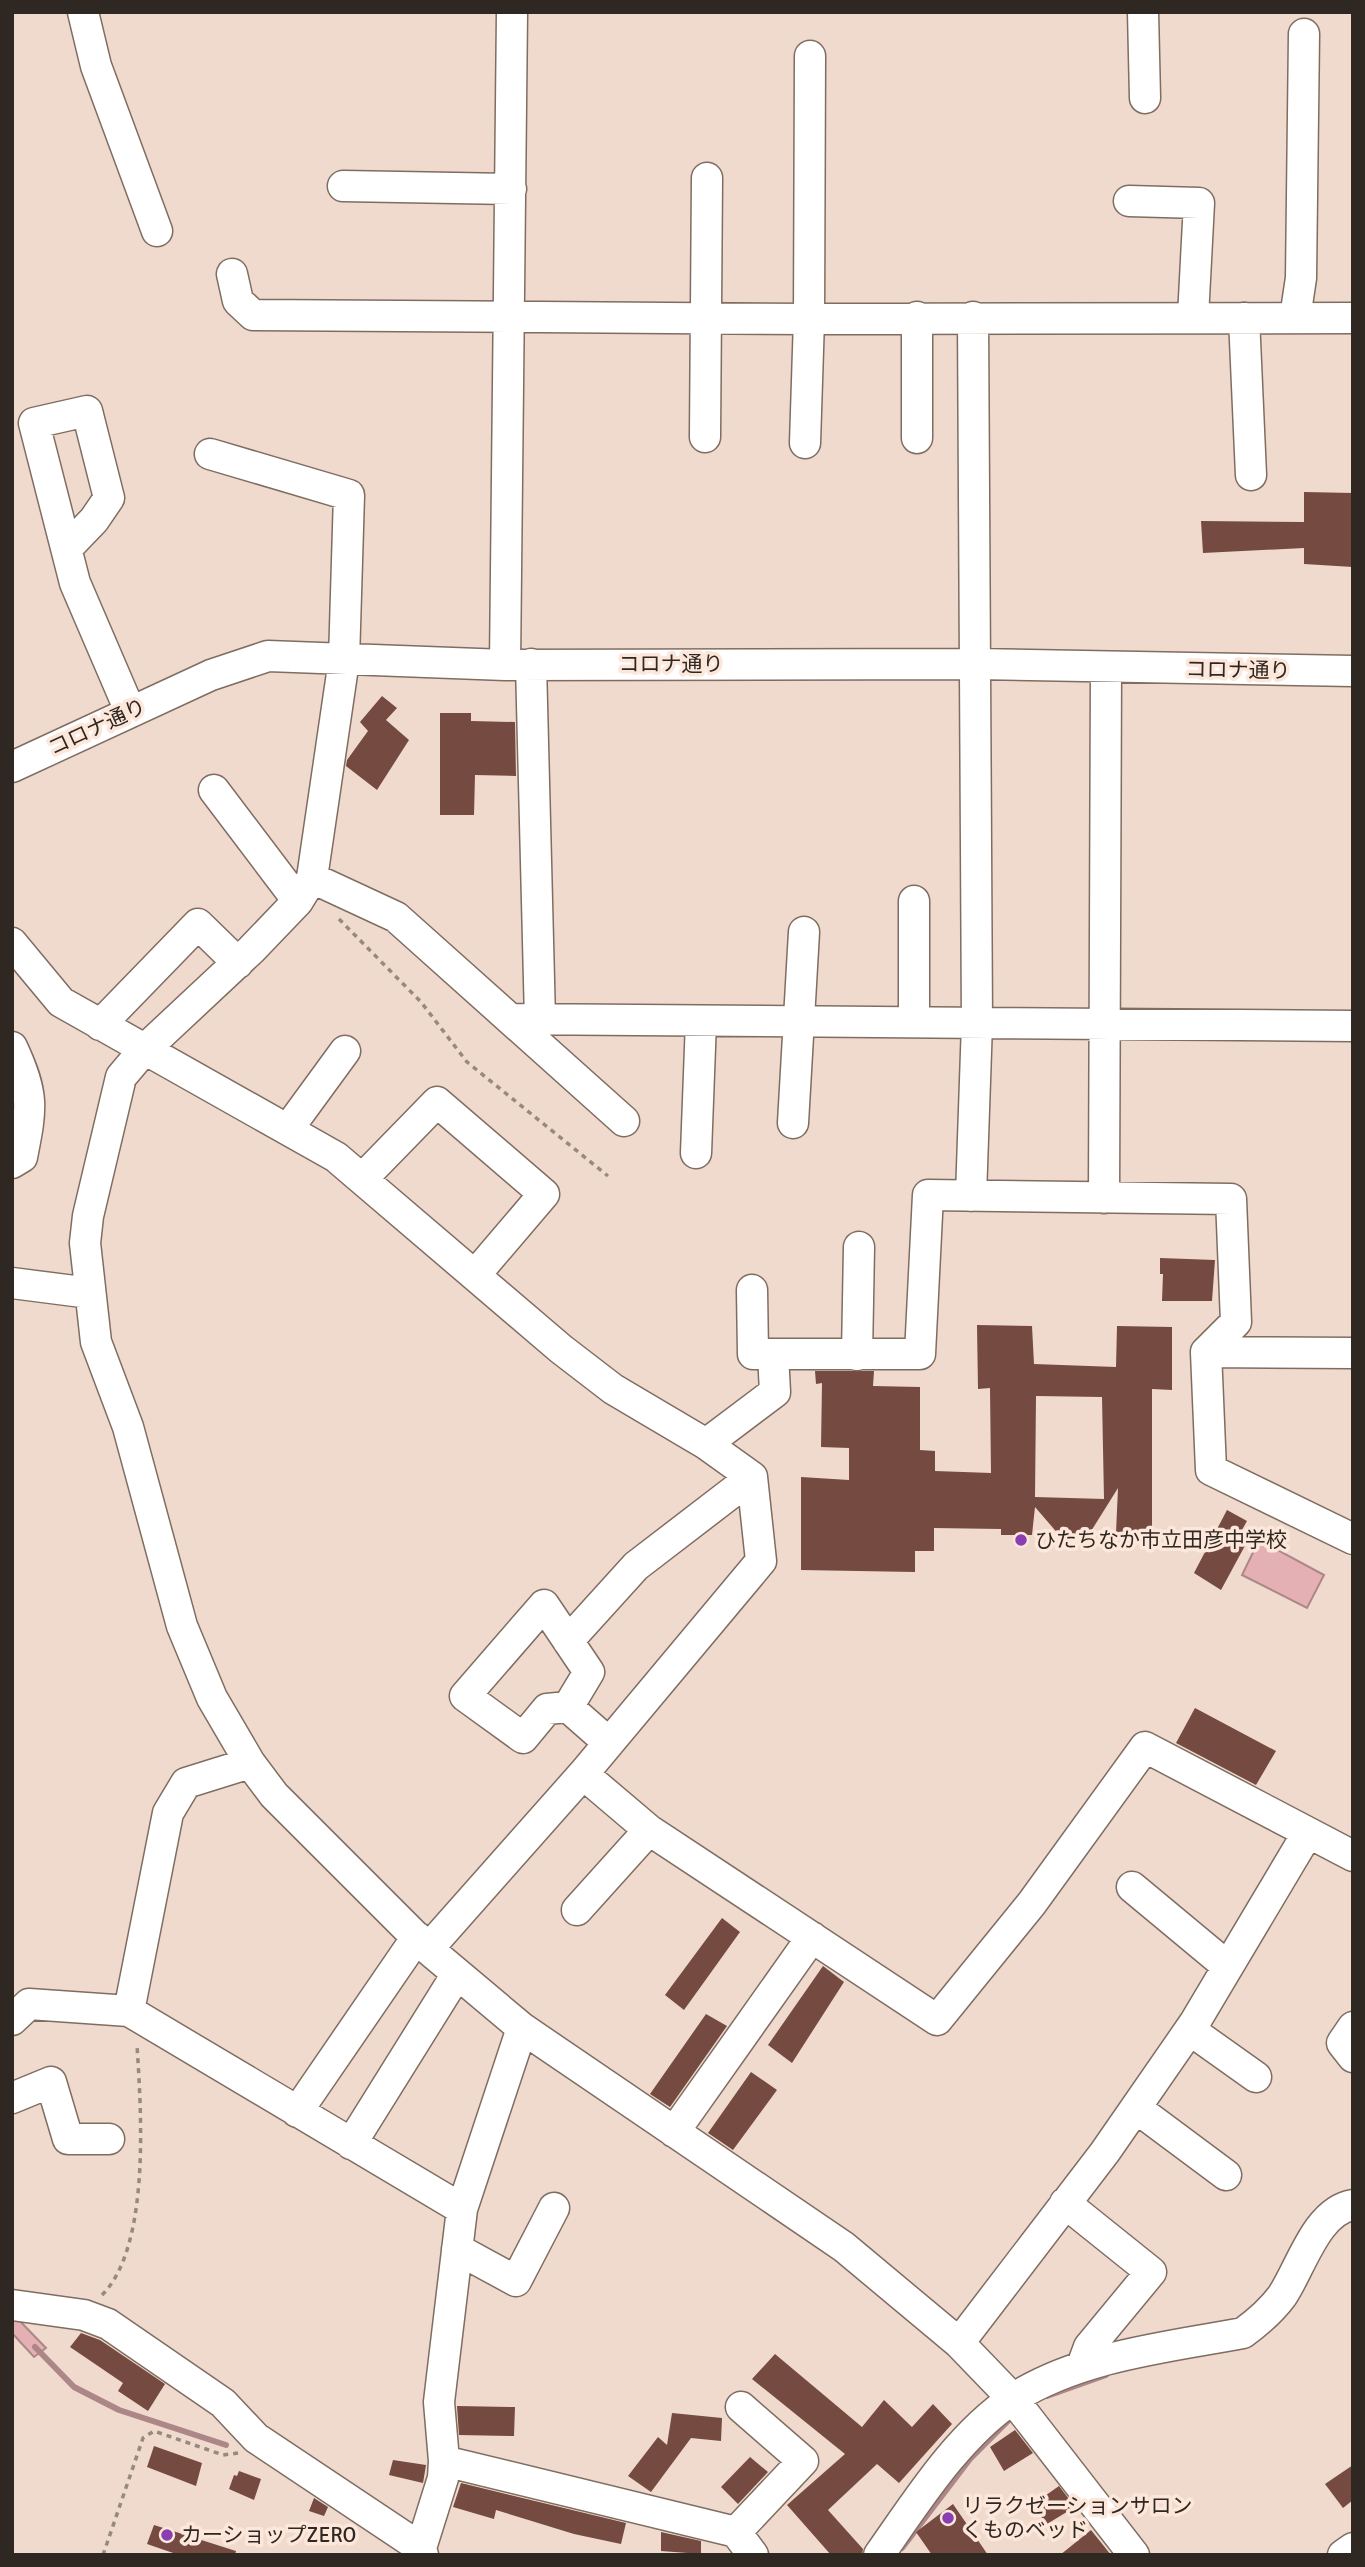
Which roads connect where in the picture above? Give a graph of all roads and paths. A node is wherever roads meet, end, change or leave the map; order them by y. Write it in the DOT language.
graph roads {
  1 [pos="83,12"];
  2 [pos="512,12"];
  3 [pos="1143,12"];
  4 [pos="1304,34"];
  5 [pos="810,57"];
  6 [pos="1145,98"];
  7 [pos="707,178"];
  8 [pos="344,186"];
  9 [pos="511,189"];
  10 [pos="1129,201"];
  11 [pos="157,231"];
  12 [pos="232,274"];
  13 [pos="510,315"];
  14 [pos="917,317"];
  15 [pos="973,317"];
  16 [pos="1192,317"];
  17 [pos="1244,317"];
  18 [pos="707,318"];
  19 [pos="1295,318"];
  20 [pos="1353,318"];
  21 [pos="809,319"];
  22 [pos="705,437"];
  23 [pos="917,438"];
  24 [pos="805,443"];
  25 [pos="210,454"];
  26 [pos="1251,475"];
  27 [pos="66,548"];
  28 [pos="344,660"];
  29 [pos="518,664"];
  30 [pos="977,664"];
  31 [pos="1106,668"];
  32 [pos="1353,671"];
  33 [pos="130,711"];
  34 [pos="12,767"];
  35 [pos="214,790"];
  36 [pos="305,890"];
  37 [pos="914,901"];
  38 [pos="336,915"];
  39 [pos="804,932"];
  40 [pos="14,950"];
  41 [pos="238,963"];
  42 [pos="510,1019"];
  43 [pos="540,1020"];
  44 [pos="701,1021"];
  45 [pos="797,1022"];
  46 [pos="914,1023"];
  47 [pos="976,1023"];
  48 [pos="1104,1024"];
  49 [pos="100,1026"];
  50 [pos="1353,1026"];
  51 [pos="12,1047"];
  52 [pos="143,1051"];
  53 [pos="345,1051"];
  54 [pos="21,1106"];
  55 [pos="624,1121"];
  56 [pos="793,1123"];
  57 [pos="288,1129"];
  58 [pos="696,1153"];
  59 [pos="12,1163"];
  60 [pos="608,1176"];
  61 [pos="362,1179"];
  62 [pos="971,1196"];
  63 [pos="1104,1198"];
  64 [pos="859,1247"];
  65 [pos="475,1275"];
  66 [pos="12,1283"];
  67 [pos="752,1290"];
  68 [pos="90,1293"];
  69 [pos="1206,1352"];
  70 [pos="1353,1353"];
  71 [pos="773,1354"];
  72 [pos="857,1355"];
  73 [pos="706,1444"];
  74 [pos="752,1477"];
  75 [pos="1353,1539"];
  76 [pos="568,1641"];
  77 [pos="568,1707"];
  78 [pos="609,1743"];
  79 [pos="250,1763"];
  80 [pos="583,1774"];
  81 [pos="649,1830"];
  82 [pos="1307,1834"];
  83 [pos="1353,1856"];
  84 [pos="1132,1886"];
  85 [pos="577,1910"];
  86 [pos="812,1937"];
  87 [pos="423,1943"];
  88 [pos="1227,1966"];
  89 [pos="457,1974"];
  90 [pos="132,2013"];
  91 [pos="12,2020"];
  92 [pos="1353,2027"];
  93 [pos="522,2028"];
  94 [pos="1189,2029"];
  95 [pos="1353,2057"];
  96 [pos="1255,2077"];
  97 [pos="12,2098"];
  98 [pos="1136,2108"];
  99 [pos="297,2112"];
  100 [pos="674,2132"];
  101 [pos="109,2139"];
  102 [pos="351,2144"];
  103 [pos="1226,2175"];
  104 [pos="1065,2203"];
  105 [pos="1353,2206"];
  106 [pos="554,2208"];
  107 [pos="462,2209"];
  108 [pos="457,2249"];
  109 [pos="12,2305"];
  110 [pos="84,2315"];
  111 [pos="958,2343"];
  112 [pos="1082,2366"];
  113 [pos="1013,2399"];
  114 [pos="741,2407"];
  115 [pos="256,2438"];
  116 [pos="444,2461"];
  117 [pos="745,2543"];
  118 [pos="1353,2548"];
  119 [pos="422,2551"];
  120 [pos="103,2555"];
  121 [pos="879,2555"];
  122 [pos="1134,2555"];
  123 [pos="1343,2555"];
  1 -- 11 [label="street"];
  2 -- 9 [label="street"];
  3 -- 6 [label="street"];
  4 -- 19 [label="street"];
  5 -- 21 [label="street"];
  7 -- 18 [label="street"];
  8 -- 9 [label="street"];
  9 -- 13 [label="street"];
  10 -- 16 [label="street"];
  12 -- 13 [label="street"];
  13 -- 18 [label="street"];
  13 -- 29 [label="street"];
  14 -- 15 [label="street"];
  14 -- 21 [label="street"];
  14 -- 23 [label="street"];
  15 -- 16 [label="street"];
  15 -- 30 [label="street"];
  16 -- 17 [label="street"];
  17 -- 19 [label="street"];
  17 -- 26 [label="street"];
  18 -- 21 [label="street"];
  18 -- 22 [label="street"];
  19 -- 20 [label="street"];
  21 -- 24 [label="street"];
  25 -- 28 [label="street"];
  27 -- 33 [label="street"];
  28 -- 29 [label="street, コロナ通り"];
  28 -- 33 [label="street, コロナ通り"];
  28 -- 36 [label="street"];
  29 -- 30 [label="street, コロナ通り"];
  29 -- 43 [label="street"];
  30 -- 31 [label="street, コロナ通り"];
  30 -- 47 [label="street"];
  31 -- 32 [label="street, コロナ通り"];
  31 -- 48 [label="street"];
  33 -- 34 [label="street, コロナ通り"];
  35 -- 36 [label="street"];
  36 -- 41 [label="street"];
  36 -- 42 [label="street"];
  37 -- 46 [label="street"];
  38 -- 60 [label="path"];
  39 -- 45 [label="street"];
  40 -- 49 [label="street"];
  41 -- 49 [label="street"];
  41 -- 52 [label="street"];
  42 -- 43 [label="street"];
  42 -- 55 [label="street"];
  43 -- 44 [label="street"];
  44 -- 45 [label="street"];
  44 -- 58 [label="street"];
  45 -- 46 [label="street"];
  45 -- 56 [label="street"];
  46 -- 47 [label="street"];
  47 -- 48 [label="street"];
  47 -- 62 [label="street"];
  48 -- 50 [label="street"];
  48 -- 63 [label="street"];
  49 -- 52 [label="street"];
  51 -- 54 [label="street"];
  52 -- 57 [label="street"];
  52 -- 68 [label="street"];
  53 -- 57 [label="street"];
  54 -- 59 [label="street"];
  57 -- 61 [label="street"];
  61 -- 65 [label="street"];
  61 -- 65 [label="street"];
  62 -- 63 [label="street"];
  62 -- 72 [label="street"];
  63 -- 69 [label="street"];
  64 -- 72 [label="street"];
  65 -- 73 [label="street"];
  66 -- 68 [label="street"];
  67 -- 71 [label="street"];
  68 -- 79 [label="street"];
  69 -- 70 [label="street"];
  69 -- 75 [label="street"];
  71 -- 72 [label="street"];
  71 -- 73 [label="street"];
  73 -- 74 [label="street"];
  74 -- 76 [label="street"];
  74 -- 78 [label="street"];
  76 -- 77 [label="street"];
  76 -- 77 [label="street"];
  77 -- 78 [label="street"];
  78 -- 80 [label="street"];
  79 -- 87 [label="street"];
  79 -- 90 [label="street"];
  80 -- 81 [label="street"];
  80 -- 87 [label="street"];
  81 -- 85 [label="street"];
  81 -- 86 [label="street"];
  82 -- 83 [label="street"];
  82 -- 86 [label="street"];
  82 -- 88 [label="street"];
  84 -- 88 [label="street"];
  86 -- 100 [label="street"];
  87 -- 89 [label="street"];
  87 -- 99 [label="street"];
  88 -- 94 [label="street"];
  89 -- 93 [label="street"];
  89 -- 102 [label="street"];
  90 -- 91 [label="street"];
  90 -- 99 [label="street"];
  90 -- 110 [label="path"];
  92 -- 95 [label="street"];
  93 -- 100 [label="street"];
  93 -- 107 [label="street"];
  94 -- 96 [label="street"];
  94 -- 98 [label="street"];
  97 -- 101 [label="street"];
  98 -- 103 [label="street"];
  98 -- 104 [label="street"];
  99 -- 102 [label="street"];
  100 -- 111 [label="street"];
  102 -- 107 [label="street"];
  104 -- 111 [label="street"];
  104 -- 112 [label="street"];
  105 -- 112 [label="street"];
  106 -- 108 [label="street"];
  107 -- 108 [label="street"];
  108 -- 116 [label="street"];
  109 -- 110 [label="street"];
  110 -- 115 [label="street"];
  111 -- 113 [label="street"];
  112 -- 113 [label="street"];
  113 -- 121 [label="street"];
  113 -- 122 [label="street"];
  114 -- 117 [label="street"];
  115 -- 119 [label="street"];
  115 -- 120 [label="path"];
  116 -- 117 [label="street"];
  116 -- 119 [label="street"];
  118 -- 123 [label="street"];
}
